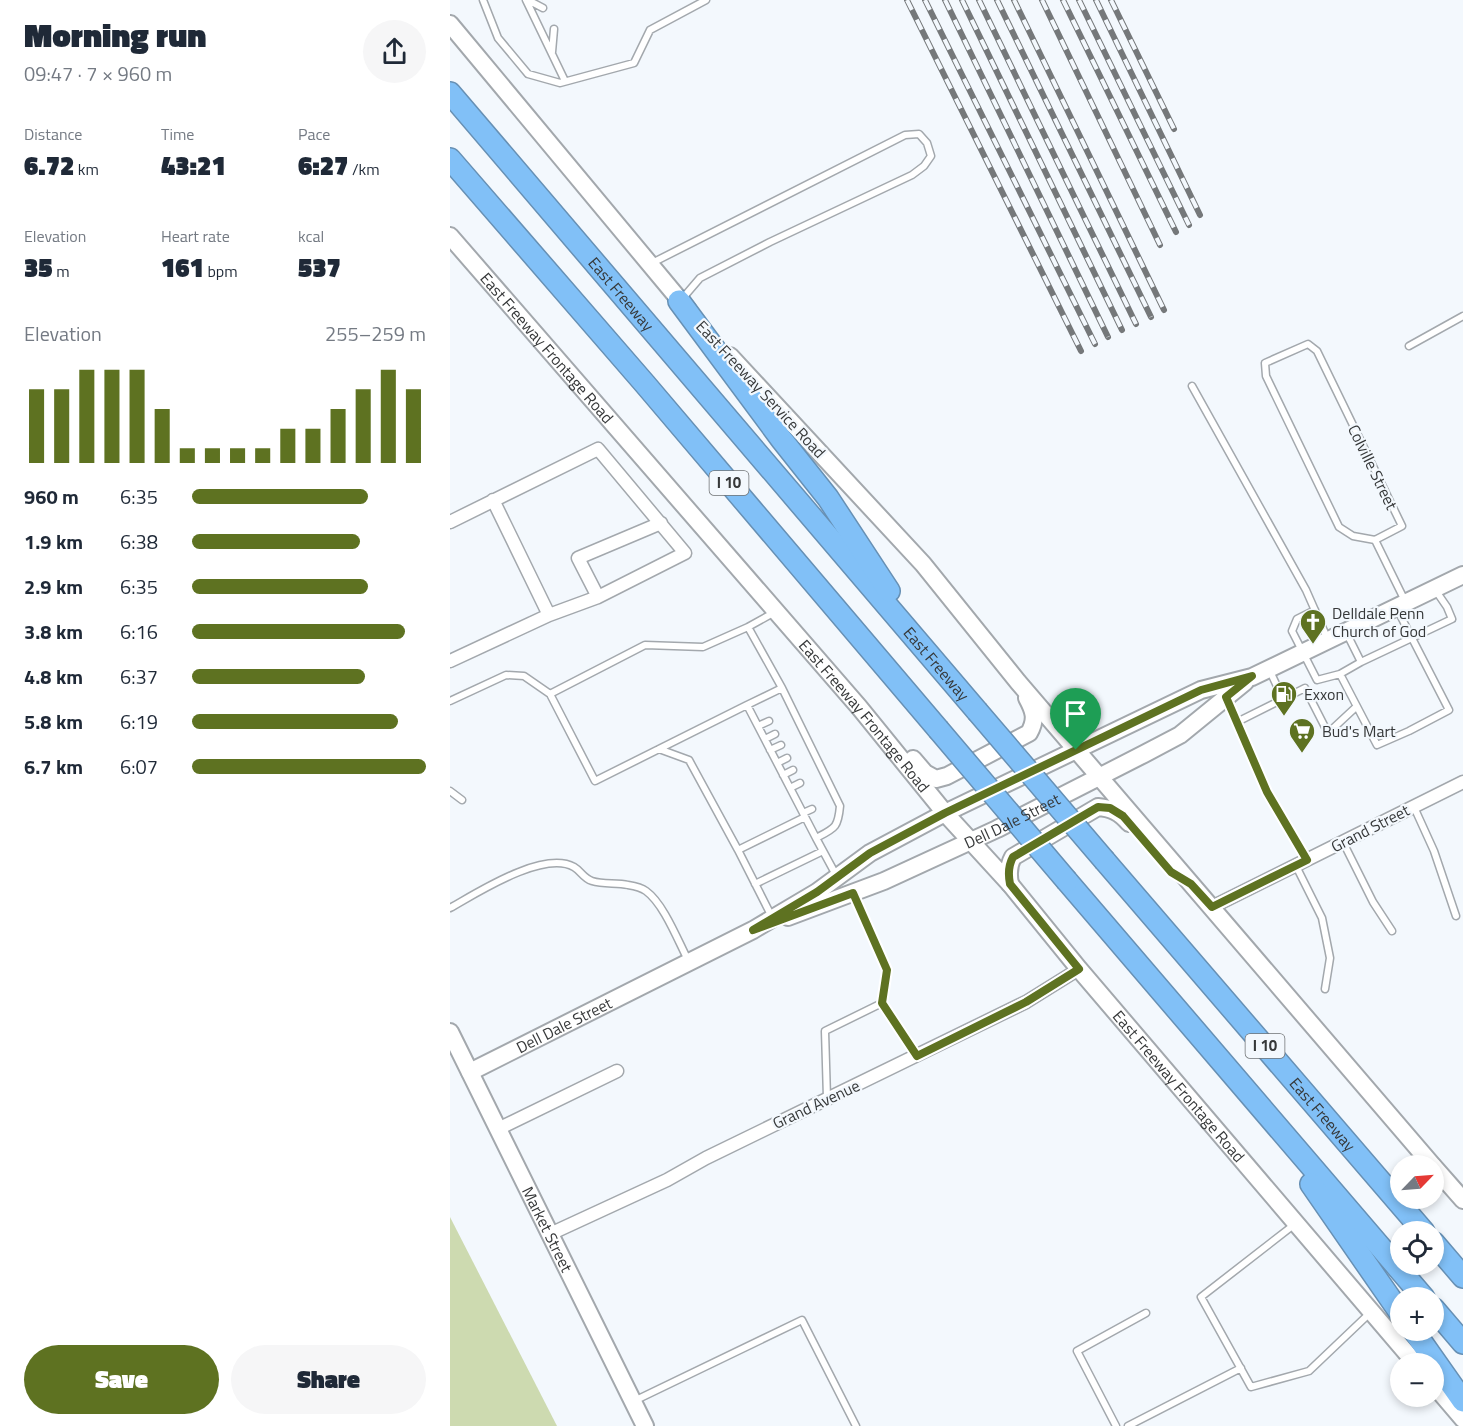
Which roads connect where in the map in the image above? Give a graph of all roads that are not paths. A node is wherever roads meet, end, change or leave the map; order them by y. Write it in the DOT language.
graph roads {
  1 [pos="483,0"];
  2 [pos="527,0"];
  3 [pos="706,0"];
  4 [pos="543,8"];
  5 [pos="450,24"];
  6 [pos="554,29"];
  7 [pos="552,53"];
  8 [pos="565,81"];
  9 [pos="450,93"];
  10 [pos="450,159"];
  11 [pos="450,166"];
  12 [pos="450,236"];
  13 [pos="518,238"];
  14 [pos="650,264"];
  15 [pos="679,301"];
  16 [pos="1463,316"];
  17 [pos="1409,346"];
  18 [pos="1192,386"];
  19 [pos="493,501"];
  20 [pos="450,522"];
  21 [pos="661,523"];
  22 [pos="1376,540"];
  23 [pos="1463,575"];
  24 [pos="1435,589"];
  25 [pos="598,597"];
  26 [pos="1401,605"];
  27 [pos="1315,610"];
  28 [pos="775,612"];
  29 [pos="549,615"];
  30 [pos="748,627"];
  31 [pos="1346,632"];
  32 [pos="1411,639"];
  33 [pos="1328,640"];
  34 [pos="1301,653"];
  35 [pos="450,662"];
  36 [pos="1361,662"];
  37 [pos="939,666"];
  38 [pos="1269,669"];
  39 [pos="1340,674"];
  40 [pos="1252,676"];
  41 [pos="1018,682"];
  42 [pos="782,688"];
  43 [pos="550,694"];
  44 [pos="1226,697"];
  45 [pos="1282,699"];
  46 [pos="450,701"];
  47 [pos="747,705"];
  48 [pos="859,707"];
  49 [pos="1356,707"];
  50 [pos="792,710"];
  51 [pos="785,713"];
  52 [pos="769,721"];
  53 [pos="799,722"];
  54 [pos="1237,722"];
  55 [pos="758,726"];
  56 [pos="792,726"];
  57 [pos="775,734"];
  58 [pos="765,739"];
  59 [pos="781,745"];
  60 [pos="811,747"];
  61 [pos="659,749"];
  62 [pos="770,750"];
  63 [pos="804,750"];
  64 [pos="1076,750"];
  65 [pos="787,758"];
  66 [pos="817,759"];
  67 [pos="777,763"];
  68 [pos="809,763"];
  69 [pos="793,771"];
  70 [pos="823,772"];
  71 [pos="783,775"];
  72 [pos="816,775"];
  73 [pos="1098,776"];
  74 [pos="1463,782"];
  75 [pos="800,783"];
  76 [pos="830,785"];
  77 [pos="790,788"];
  78 [pos="822,788"];
  79 [pos="450,791"];
  80 [pos="806,796"];
  81 [pos="836,798"];
  82 [pos="462,800"];
  83 [pos="796,800"];
  84 [pos="829,801"];
  85 [pos="1414,806"];
  86 [pos="812,809"];
  87 [pos="945,813"];
  88 [pos="804,815"];
  89 [pos="816,838"];
  90 [pos="970,840"];
  91 [pos="1343,842"];
  92 [pos="738,850"];
  93 [pos="823,850"];
  94 [pos="1301,862"];
  95 [pos="837,877"];
  96 [pos="755,884"];
  97 [pos="1010,884"];
  98 [pos="1191,884"];
  99 [pos="853,893"];
  100 [pos="1212,907"];
  101 [pos="450,908"];
  102 [pos="1456,916"];
  103 [pos="773,918"];
  104 [pos="753,930"];
  105 [pos="1392,931"];
  106 [pos="689,963"];
  107 [pos="1079,969"];
  108 [pos="1325,989"];
  109 [pos="882,1003"];
  110 [pos="450,1032"];
  111 [pos="917,1056"];
  112 [pos="1225,1065"];
  113 [pos="617,1071"];
  114 [pos="470,1072"];
  115 [pos="827,1098"];
  116 [pos="498,1129"];
  117 [pos="1425,1155"];
  118 [pos="1444,1178"];
  119 [pos="1463,1200"];
  120 [pos="1415,1221"];
  121 [pos="1296,1223"];
  122 [pos="550,1234"];
  123 [pos="1444,1255"];
  124 [pos="1463,1277"];
  125 [pos="1415,1287"];
  126 [pos="1390,1298"];
  127 [pos="1372,1312"];
  128 [pos="1146,1313"];
  129 [pos="1444,1321"];
  130 [pos="1421,1341"];
  131 [pos="1463,1343"];
  132 [pos="1407,1353"];
  133 [pos="1241,1368"];
  134 [pos="1444,1397"];
  135 [pos="633,1401"];
  136 [pos="1463,1401"];
  137 [pos="1463,1419"];
  138 [pos="645,1426"];
  139 [pos="856,1426"];
  140 [pos="1116,1426"];
  141 [pos="1128,1426"];
  1 -- 8 [label="lane"];
  2 -- 4 [label="lane"];
  2 -- 7 [label="lane"];
  3 -- 8 [label="lane"];
  5 -- 14 [label="main road, East Freeway Service Road"];
  6 -- 7 [label="lane"];
  7 -- 8 [label="lane"];
  9 -- 37 [label="highway, East Freeway / I 10"];
  10 -- 13 [label="highway, I 10"];
  11 -- 13 [label="highway"];
  12 -- 28 [label="main road, East Freeway Frontage Road"];
  13 -- 112 [label="highway, I 10, bridge"];
  14 -- 15 [label="main road, East Freeway Service Road"];
  14 -- 15 [label="lane"];
  15 -- 37 [label="highway"];
  15 -- 41 [label="main road, East Freeway Service Road"];
  16 -- 17 [label="lane"];
  18 -- 27 [label="lane"];
  19 -- 20 [label="street"];
  19 -- 21 [label="street"];
  19 -- 29 [label="street"];
  21 -- 25 [label="street"];
  21 -- 25 [label="street"];
  22 -- 22 [label="lane, Colville Street"];
  22 -- 26 [label="lane"];
  23 -- 24 [label="main road, Dell Dale Street"];
  24 -- 26 [label="main road, Dell Dale Street"];
  24 -- 32 [label="lane"];
  25 -- 29 [label="street"];
  26 -- 31 [label="main road, Dell Dale Street"];
  26 -- 32 [label="lane"];
  27 -- 33 [label="lane"];
  27 -- 34 [label="lane"];
  28 -- 30 [label="lane"];
  28 -- 48 [label="main road, East Freeway Frontage Road"];
  29 -- 35 [label="street"];
  30 -- 42 [label="lane"];
  30 -- 43 [label="lane"];
  31 -- 33 [label="main road, Dell Dale Street"];
  31 -- 36 [label="lane"];
  32 -- 36 [label="lane"];
  32 -- 49 [label="lane"];
  33 -- 34 [label="main road, Dell Dale Street"];
  34 -- 38 [label="main road, Dell Dale Street"];
  34 -- 39 [label="lane"];
  36 -- 39 [label="lane"];
  37 -- 120 [label="highway, East Freeway / I 10, bridge"];
  38 -- 40 [label="main road, Dell Dale Street"];
  38 -- 45 [label="lane"];
  39 -- 49 [label="lane"];
  40 -- 44 [label="main road, Dell Dale Street"];
  40 -- 64 [label="main road, Dell Dale Street"];
  41 -- 48 [label="main road"];
  41 -- 64 [label="main road, East Freeway Service Road"];
  42 -- 47 [label="lane"];
  42 -- 50 [label="lane"];
  43 -- 46 [label="lane"];
  43 -- 61 [label="lane"];
  44 -- 54 [label="lane"];
  44 -- 73 [label="main road, Dell Dale Street"];
  45 -- 49 [label="lane"];
  45 -- 54 [label="lane"];
  47 -- 55 [label="lane"];
  47 -- 61 [label="lane"];
  48 -- 87 [label="main road, East Freeway Frontage Road"];
  50 -- 51 [label="lane"];
  50 -- 53 [label="lane"];
  52 -- 55 [label="lane"];
  53 -- 56 [label="lane"];
  53 -- 60 [label="lane"];
  54 -- 94 [label="lane"];
  55 -- 58 [label="lane"];
  57 -- 58 [label="lane"];
  58 -- 62 [label="lane"];
  59 -- 62 [label="lane"];
  60 -- 63 [label="lane"];
  60 -- 66 [label="lane"];
  61 -- 92 [label="lane"];
  62 -- 67 [label="lane"];
  64 -- 73 [label="main road"];
  64 -- 87 [label="main road, Dell Dale Street"];
  65 -- 67 [label="lane"];
  66 -- 68 [label="lane"];
  66 -- 70 [label="lane"];
  67 -- 71 [label="lane"];
  69 -- 71 [label="lane"];
  70 -- 72 [label="lane"];
  70 -- 76 [label="lane"];
  71 -- 77 [label="lane"];
  73 -- 90 [label="main road, Dell Dale Street"];
  73 -- 98 [label="main road"];
  74 -- 85 [label="street, Grand Street"];
  75 -- 77 [label="lane"];
  76 -- 78 [label="lane"];
  76 -- 81 [label="lane"];
  77 -- 83 [label="lane"];
  79 -- 82 [label="lane"];
  80 -- 83 [label="lane"];
  81 -- 84 [label="lane"];
  81 -- 89 [label="lane"];
  83 -- 88 [label="lane"];
  85 -- 91 [label="street, Grand Street"];
  85 -- 102 [label="lane"];
  86 -- 88 [label="lane"];
  87 -- 90 [label="main road, East Freeway Frontage Road"];
  87 -- 95 [label="main road, Dell Dale Street"];
  88 -- 89 [label="lane"];
  88 -- 92 [label="lane"];
  89 -- 93 [label="lane"];
  90 -- 97 [label="main road, East Freeway Frontage Road"];
  90 -- 99 [label="main road, Dell Dale Street"];
  91 -- 94 [label="street, Grand Street"];
  91 -- 105 [label="lane"];
  92 -- 96 [label="lane"];
  93 -- 95 [label="lane"];
  93 -- 96 [label="lane"];
  94 -- 100 [label="street, Grand Street"];
  94 -- 108 [label="lane"];
  95 -- 103 [label="main road, Dell Dale Street"];
  96 -- 103 [label="lane"];
  97 -- 98 [label="main road"];
  97 -- 107 [label="main road, East Freeway Frontage Road"];
  98 -- 100 [label="main road"];
  99 -- 104 [label="main road, Dell Dale Street"];
  99 -- 109 [label="lane"];
  100 -- 117 [label="main road"];
  101 -- 106 [label="lane"];
  103 -- 104 [label="main road, Dell Dale Street"];
  104 -- 106 [label="main road, Dell Dale Street"];
  106 -- 114 [label="main road, Dell Dale Street"];
  107 -- 111 [label="street, Grand Avenue"];
  107 -- 121 [label="main road, East Freeway Frontage Road"];
  109 -- 111 [label="lane"];
  109 -- 115 [label="lane"];
  110 -- 114 [label="main road, Market Street"];
  111 -- 115 [label="street, Grand Avenue"];
  112 -- 125 [label="highway, I 10"];
  112 -- 126 [label="highway"];
  113 -- 116 [label="street"];
  114 -- 116 [label="main road, Market Street"];
  115 -- 122 [label="street, Grand Avenue"];
  116 -- 122 [label="main road, Market Street"];
  118 -- 119 [label="main road"];
  121 -- 127 [label="main road, East Freeway Frontage Road"];
  121 -- 133 [label="lane"];
  122 -- 135 [label="main road, Market Street"];
  123 -- 124 [label="highway"];
  127 -- 132 [label="main road, East Freeway Frontage Road"];
  127 -- 133 [label="lane"];
  128 -- 140 [label="lane"];
  129 -- 131 [label="highway"];
  130 -- 136 [label="highway"];
  133 -- 141 [label="lane"];
  134 -- 137 [label="main road"];
  135 -- 138 [label="main road, Market Street"];
  135 -- 139 [label="lane"];
}
